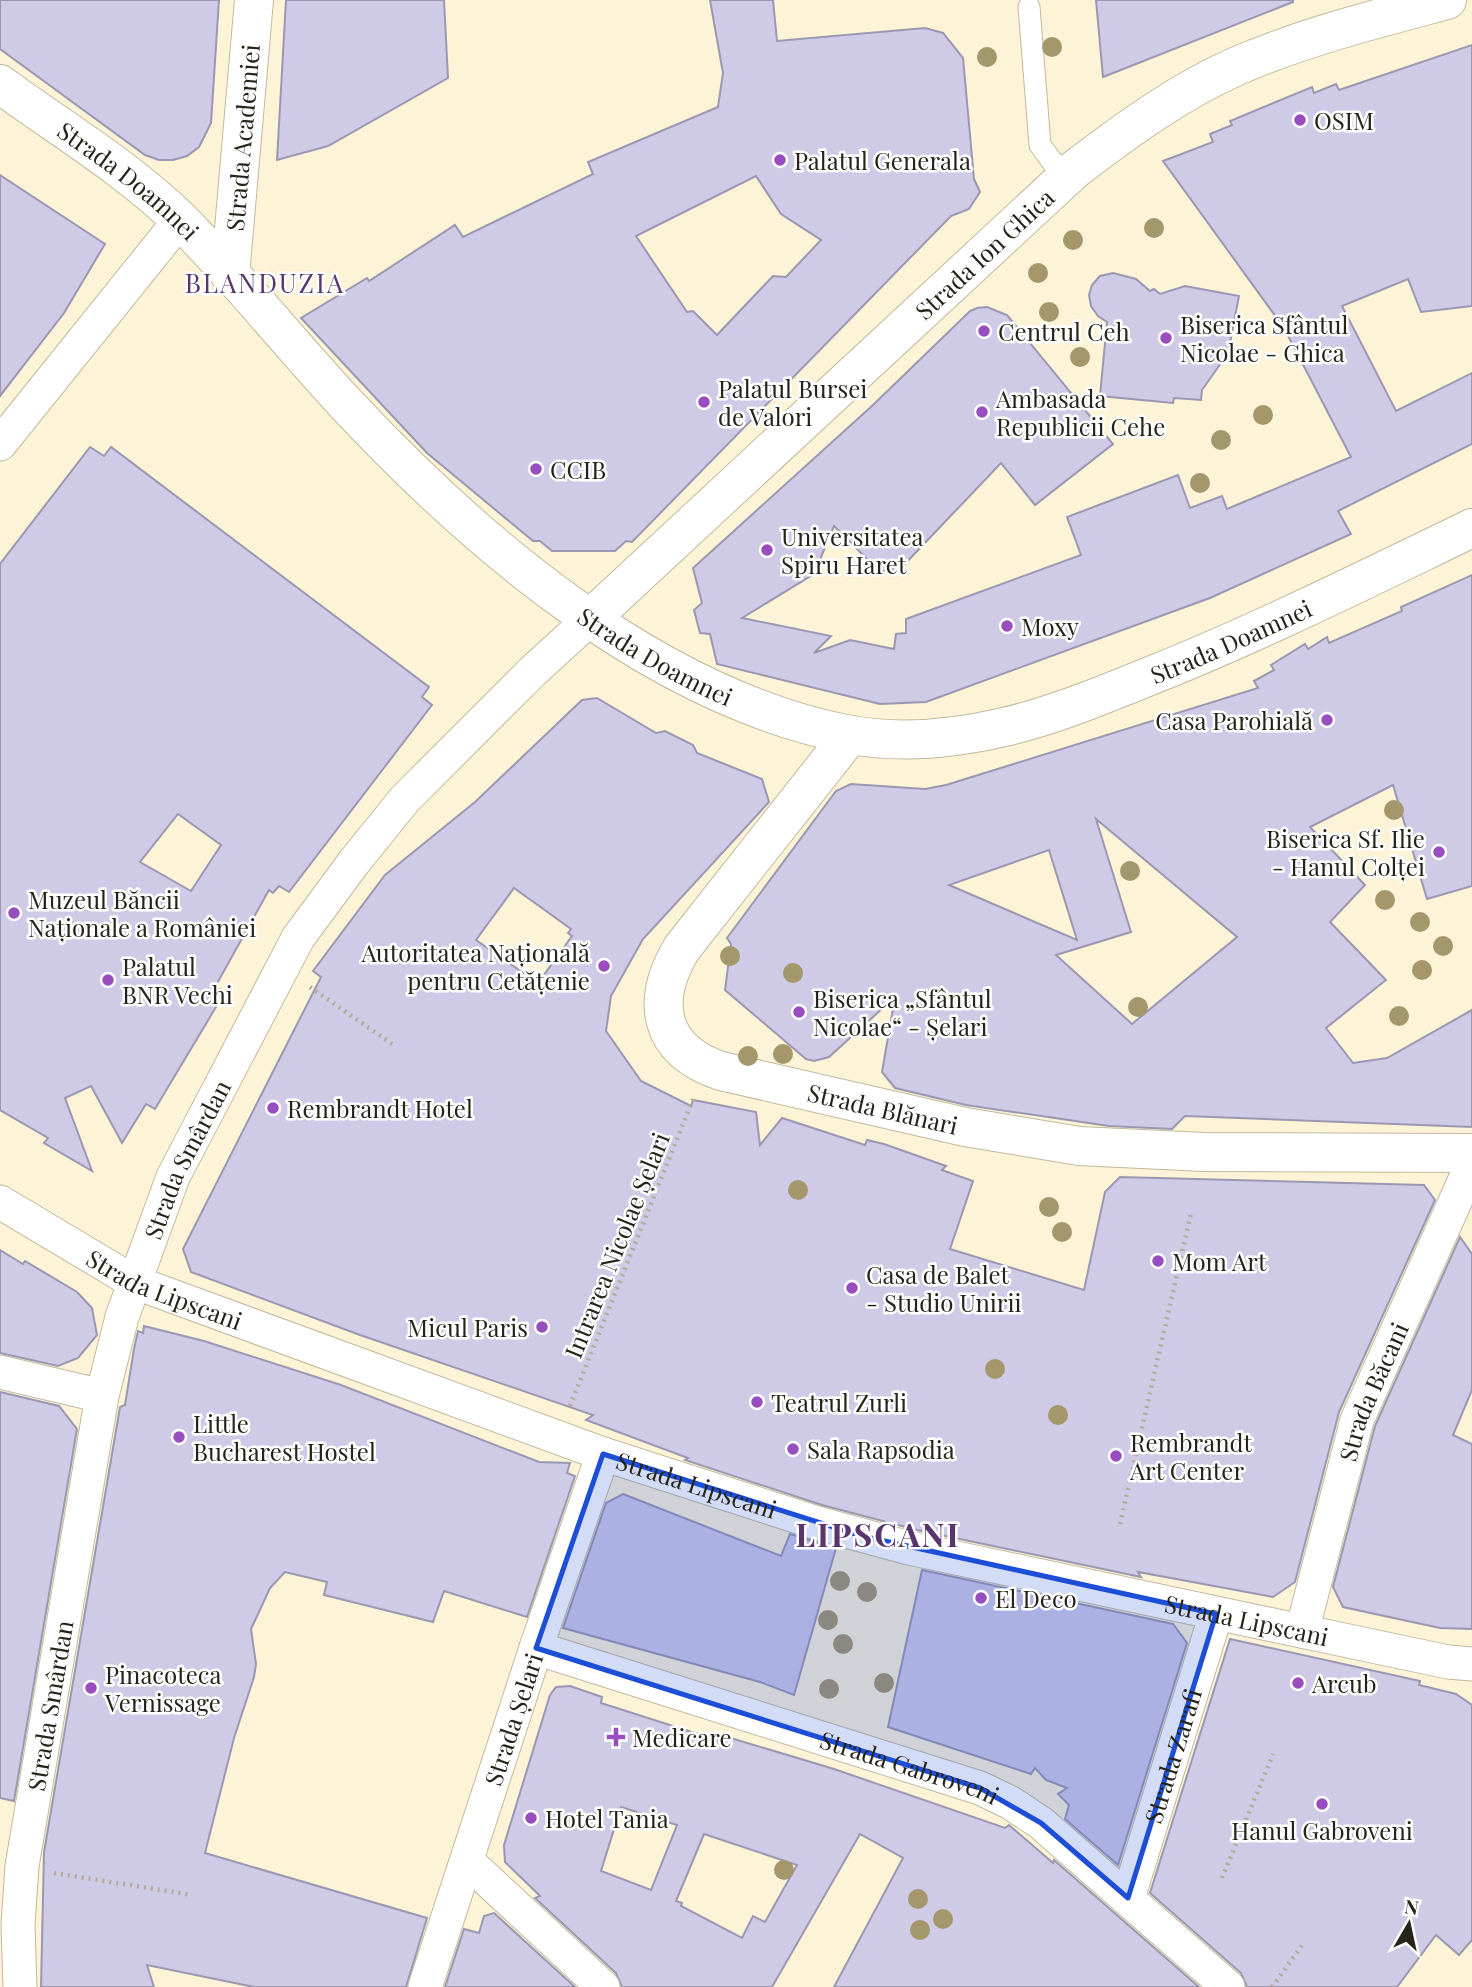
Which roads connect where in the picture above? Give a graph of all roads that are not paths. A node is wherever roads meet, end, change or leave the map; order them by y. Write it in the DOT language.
graph roads {
  1 [pos="254,0"];
  2 [pos="1447,0"];
  3 [pos="1029,7"];
  4 [pos="1359,12"];
  5 [pos="0,84"];
  6 [pos="1040,145"];
  7 [pos="1074,170"];
  8 [pos="1026,214"];
  9 [pos="180,220"];
  10 [pos="230,275"];
  11 [pos="0,444"];
  12 [pos="1472,528"];
  13 [pos="591,618"];
  14 [pos="850,735"];
  15 [pos="1472,1153"];
  16 [pos="1472,1164"];
  17 [pos="0,1202"];
  18 [pos="134,1282"];
  19 [pos="0,1372"];
  20 [pos="102,1396"];
  21 [pos="603,1454"];
  22 [pos="1216,1614"];
  23 [pos="1302,1631"];
  24 [pos="536,1648"];
  25 [pos="1472,1664"];
  26 [pos="11,1861"];
  27 [pos="467,1861"];
  28 [pos="1128,1898"];
  29 [pos="20,1987"];
  30 [pos="425,1987"];
  31 [pos="603,1987"];
  32 [pos="1228,1987"];
  1 -- 10 [label="street, Strada Academiei"];
  2 -- 4 [label="street, Strada Ion Ghica"];
  3 -- 6 [label="lane"];
  4 -- 7 [label="street, Strada Ion Ghica"];
  5 -- 9 [label="street, Strada Doamnei"];
  6 -- 7 [label="lane"];
  6 -- 8 [label="lane"];
  7 -- 8 [label="street, Strada Ion Ghica"];
  8 -- 13 [label="street, Strada Ion Ghica"];
  9 -- 10 [label="street, Strada Doamnei"];
  9 -- 11 [label="street"];
  10 -- 13 [label="street, Strada Doamnei"];
  12 -- 14 [label="street, Strada Doamnei"];
  13 -- 14 [label="street, Strada Doamnei"];
  13 -- 18 [label="street, Strada Smârdan"];
  14 -- 15 [label="street, Strada Blănari"];
  16 -- 23 [label="street, Strada Băcani"];
  17 -- 18 [label="street, Strada Lipscani"];
  18 -- 20 [label="street, Strada Smârdan"];
  18 -- 21 [label="street, Strada Lipscani"];
  19 -- 20 [label="street"];
  20 -- 26 [label="street, Strada Smârdan"];
  21 -- 22 [label="street, Strada Lipscani"];
  21 -- 24 [label="street, Strada Șelari"];
  22 -- 23 [label="street, Strada Lipscani"];
  22 -- 28 [label="street, Strada Zarafi"];
  23 -- 25 [label="street, Strada Lipscani"];
  24 -- 27 [label="street, Strada Șelari"];
  24 -- 28 [label="street, Strada Gabroveni"];
  26 -- 29 [label="street, Strada Smârdan"];
  27 -- 30 [label="street, Strada Șelari"];
  27 -- 31 [label="street"];
  28 -- 32 [label="street, Strada Gabroveni"];
}
